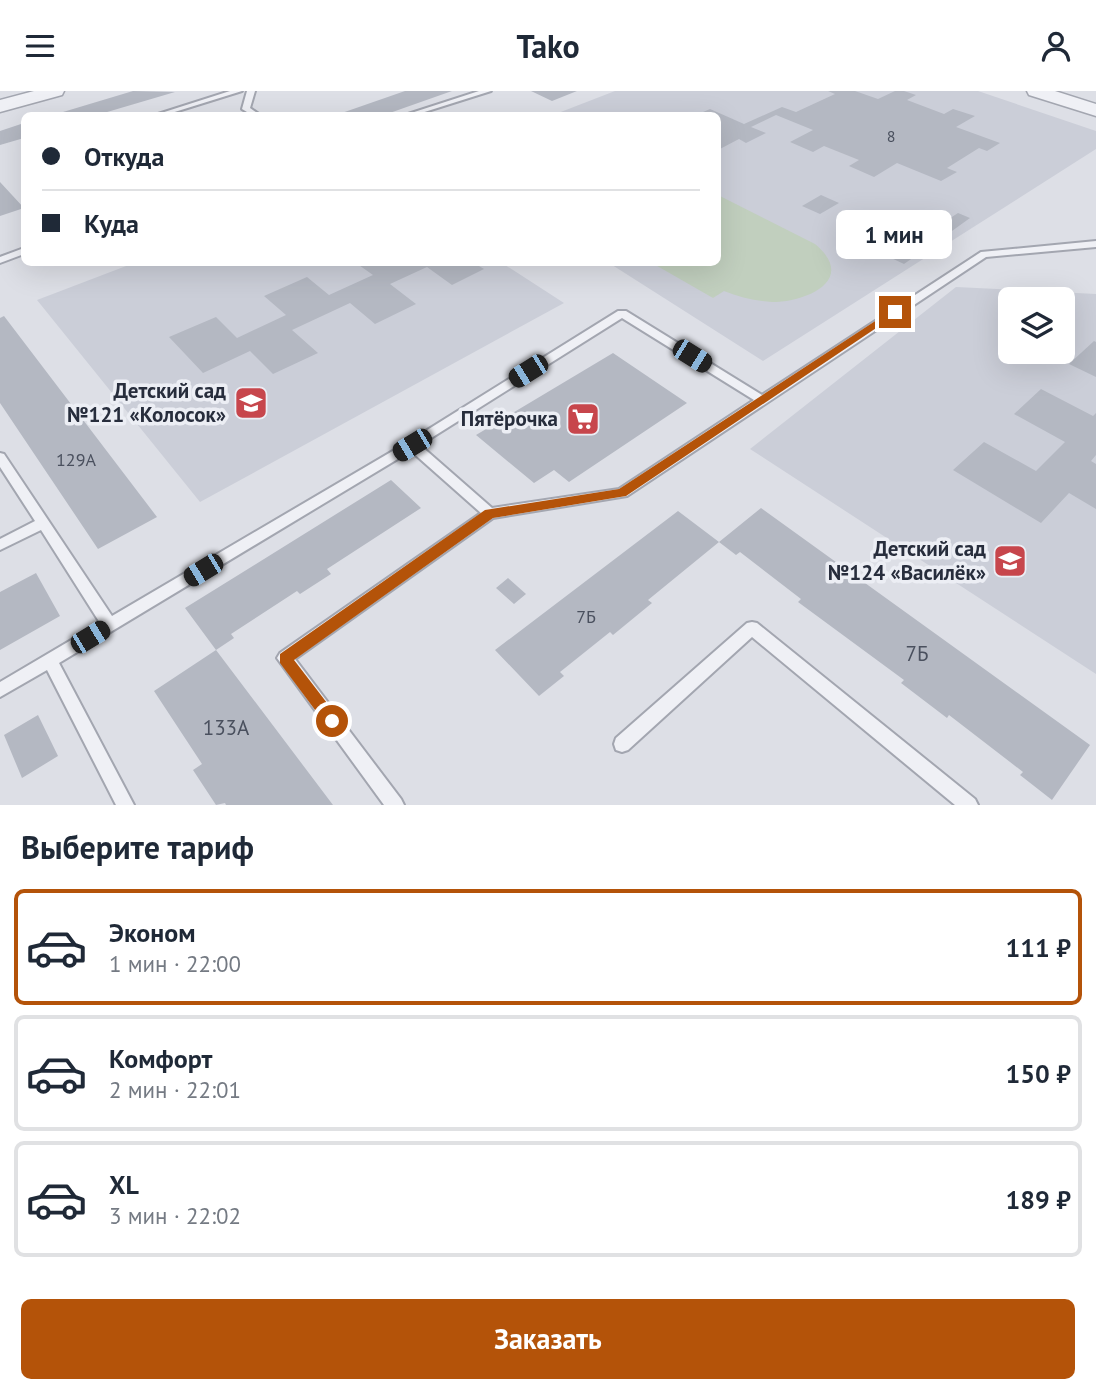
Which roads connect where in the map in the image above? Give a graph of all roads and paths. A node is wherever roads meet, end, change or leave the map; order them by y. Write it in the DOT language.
graph roads {
  1 [pos="55,91"];
  2 [pos="238,91"];
  3 [pos="251,91"];
  4 [pos="456,91"];
  5 [pos="486,91"];
  6 [pos="1036,91"];
  7 [pos="467,98"];
  8 [pos="0,106"];
  9 [pos="1096,110"];
  10 [pos="169,112"];
  11 [pos="252,112"];
  12 [pos="419,112"];
  13 [pos="1096,244"];
  14 [pos="21,252"];
  15 [pos="0,260"];
  16 [pos="762,400"];
  17 [pos="412,445"];
  18 [pos="0,457"];
  19 [pos="489,513"];
  20 [pos="43,523"];
  21 [pos="0,545"];
  22 [pos="110,625"];
  23 [pos="50,661"];
  24 [pos="0,690"];
  25 [pos="622,744"];
  26 [pos="125,805"];
  27 [pos="395,805"];
  28 [pos="969,805"];
  1 -- 8 [label="street"];
  2 -- 10 [label="lane"];
  3 -- 11 [label="lane"];
  4 -- 7 [label="lane"];
  5 -- 7 [label="lane"];
  6 -- 9 [label="street"];
  7 -- 12 [label="lane"];
  13 -- 16 [label="lane"];
  14 -- 15 [label="lane"];
  16 -- 17 [label="lane"];
  16 -- 19 [label="lane"];
  17 -- 19 [label="lane"];
  17 -- 22 [label="lane"];
  18 -- 20 [label="lane"];
  19 -- 27 [label="lane"];
  20 -- 21 [label="lane"];
  20 -- 22 [label="lane"];
  22 -- 23 [label="lane"];
  23 -- 24 [label="lane"];
  23 -- 26 [label="lane"];
  25 -- 28 [label="lane"];
}
